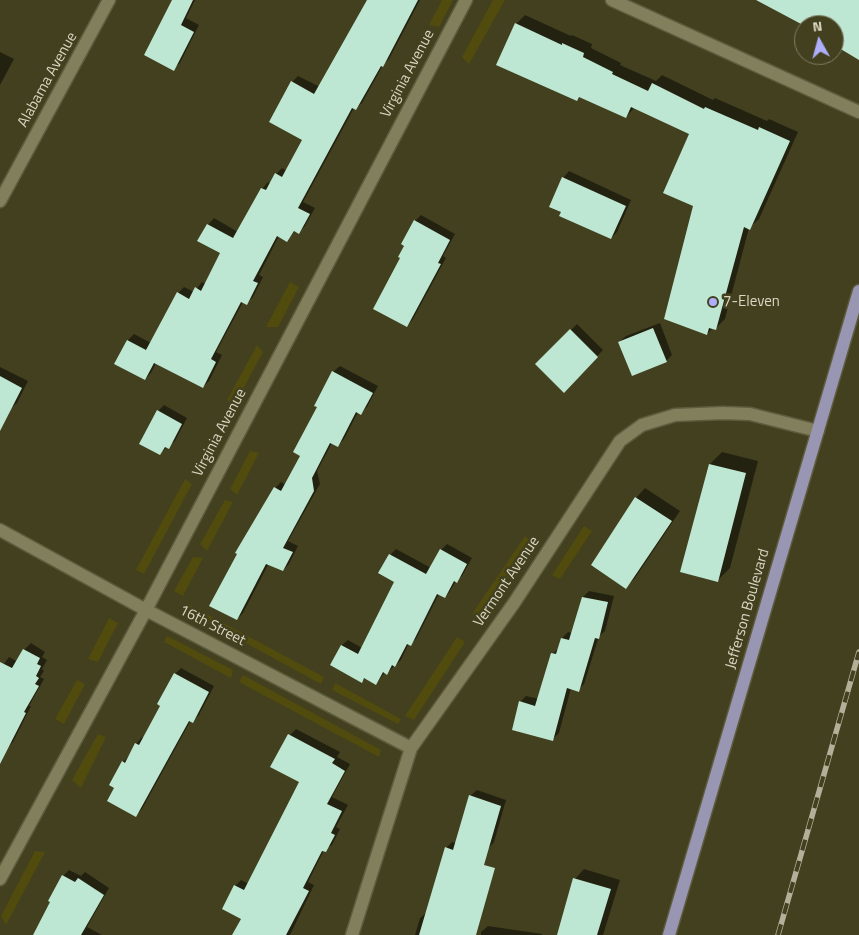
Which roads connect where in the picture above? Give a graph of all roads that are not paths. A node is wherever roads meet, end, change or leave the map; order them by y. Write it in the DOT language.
graph roads {
  1 [pos="109,0"];
  2 [pos="466,0"];
  3 [pos="612,0"];
  4 [pos="859,112"];
  5 [pos="0,201"];
  6 [pos="859,292"];
  7 [pos="818,431"];
  8 [pos="0,530"];
  9 [pos="146,610"];
  10 [pos="410,748"];
  11 [pos="0,879"];
  12 [pos="352,935"];
  13 [pos="669,935"];
  1 -- 5 [label="street, Alabama Avenue"];
  2 -- 9 [label="street, Virginia Avenue"];
  3 -- 4 [label="street"];
  6 -- 7 [label="main road, Jefferson Boulevard"];
  7 -- 10 [label="street, Vermont Avenue"];
  7 -- 13 [label="main road, Jefferson Boulevard"];
  8 -- 9 [label="street, 16th Street"];
  9 -- 10 [label="street, 16th Street"];
  9 -- 11 [label="street, Virginia Avenue"];
  10 -- 12 [label="street, Vermont Avenue"];
}
